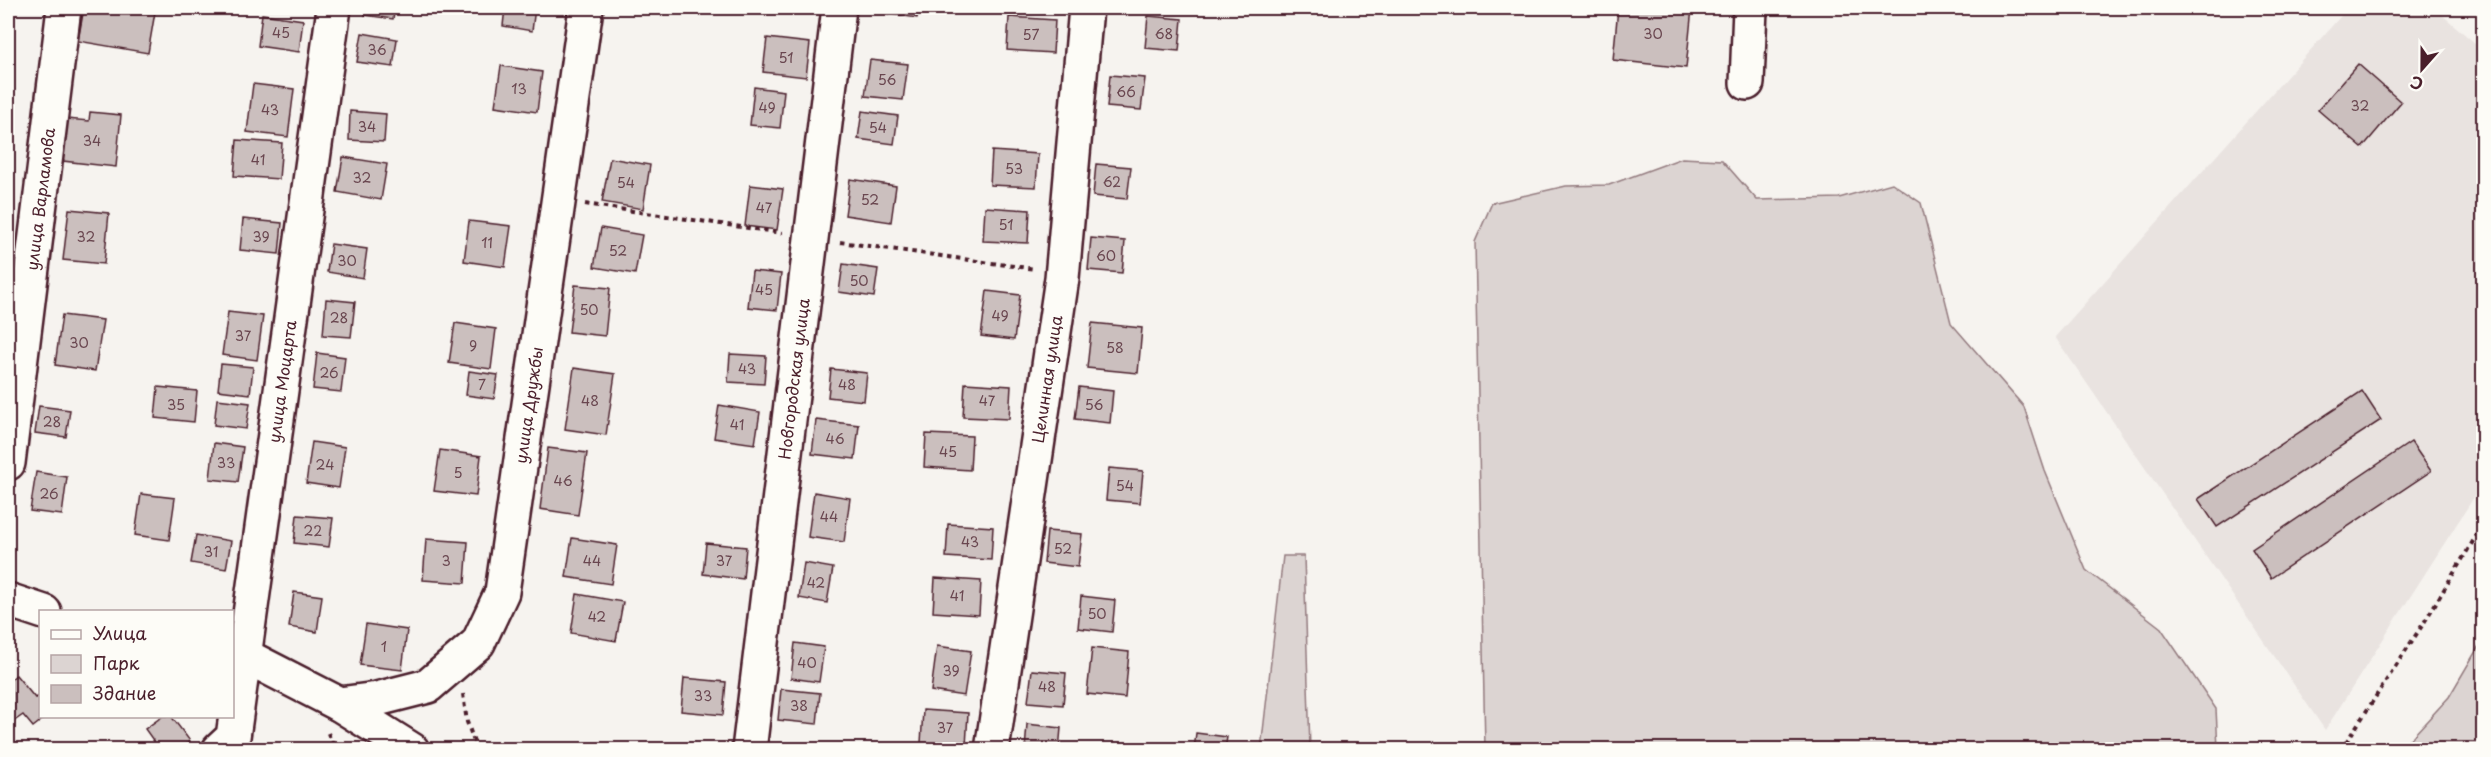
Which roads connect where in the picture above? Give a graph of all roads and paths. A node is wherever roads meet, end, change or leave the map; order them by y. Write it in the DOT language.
graph roads {
  1 [pos="64,8"];
  2 [pos="334,8"];
  3 [pos="586,8"];
  4 [pos="838,8"];
  5 [pos="1086,8"];
  6 [pos="1750,8"];
  7 [pos="1747,83"];
  8 [pos="8,462"];
  9 [pos="2484,523"];
  10 [pos="8,600"];
  11 [pos="39,610"];
  12 [pos="239,651"];
  13 [pos="461,657"];
  14 [pos="339,704"];
  15 [pos="219,750"];
  16 [pos="412,750"];
  17 [pos="477,750"];
  18 [pos="749,750"];
  19 [pos="992,750"];
  20 [pos="2341,750"];
  1 -- 8 [label="street, улица Варламова"];
  2 -- 12 [label="street, улица Моцарта"];
  3 -- 13 [label="street, улица Дружбы"];
  4 -- 18 [label="street, Новгородская улица"];
  5 -- 19 [label="street, Целинная улица"];
  6 -- 7 [label="street"];
  9 -- 20 [label="path"];
  10 -- 11 [label="street"];
  12 -- 14 [label="street"];
  12 -- 15 [label="street, улица Моцарта"];
  13 -- 14 [label="street, улица Дружбы"];
  13 -- 17 [label="path"];
  14 -- 16 [label="street"];
}
